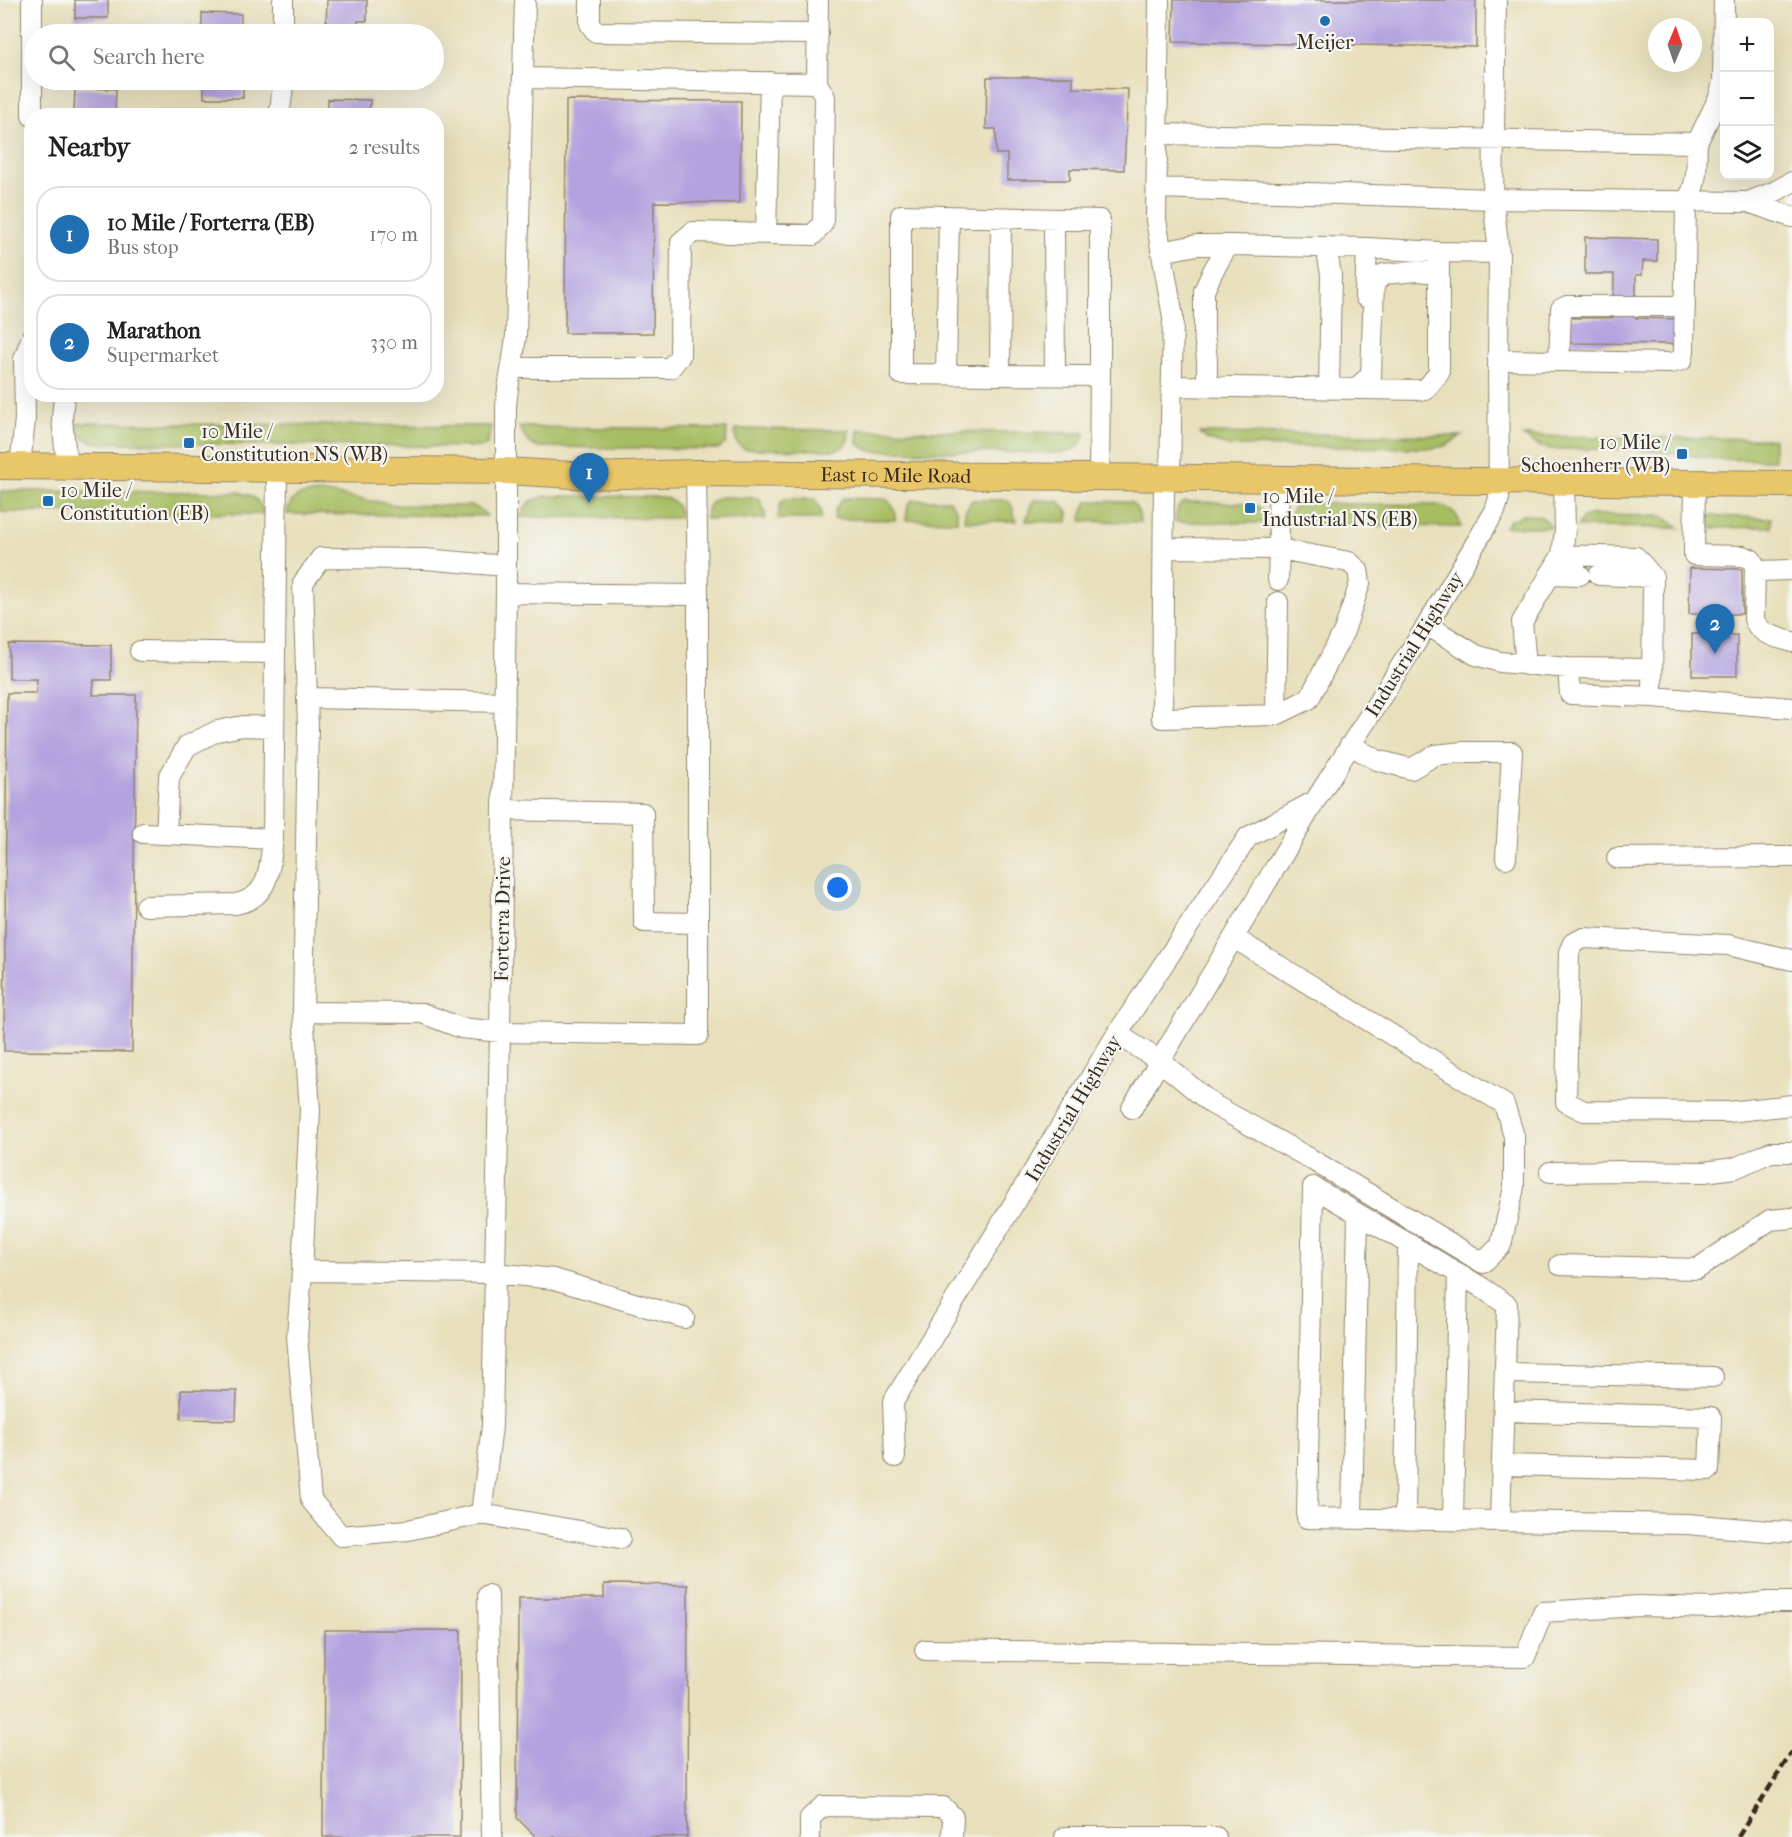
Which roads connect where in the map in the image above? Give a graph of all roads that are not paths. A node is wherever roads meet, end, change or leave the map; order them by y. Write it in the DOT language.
graph roads {
  1 [pos="32,0"];
  2 [pos="283,0"];
  3 [pos="525,0"];
  4 [pos="590,0"];
  5 [pos="818,0"];
  6 [pos="1159,0"];
  7 [pos="1496,0"];
  8 [pos="1724,0"];
  9 [pos="32,24"];
  10 [pos="283,24"];
  11 [pos="818,34"];
  12 [pos="523,78"];
  13 [pos="770,82"];
  14 [pos="817,83"];
  15 [pos="32,90"];
  16 [pos="282,90"];
  17 [pos="32,108"];
  18 [pos="280,108"];
  19 [pos="1157,134"];
  20 [pos="1494,140"];
  21 [pos="1697,143"];
  22 [pos="1792,182"];
  23 [pos="1157,188"];
  24 [pos="1493,199"];
  25 [pos="1686,201"];
  26 [pos="1748,202"];
  27 [pos="949,216"];
  28 [pos="1792,217"];
  29 [pos="1001,218"];
  30 [pos="1054,219"];
  31 [pos="766,234"];
  32 [pos="1228,245"];
  33 [pos="1326,247"];
  34 [pos="1367,248"];
  35 [pos="1161,252"];
  36 [pos="1439,252"];
  37 [pos="1499,253"];
  38 [pos="1439,273"];
  39 [pos="1685,306"];
  40 [pos="1498,360"];
  41 [pos="1560,361"];
  42 [pos="512,368"];
  43 [pos="946,374"];
  44 [pos="1000,375"];
  45 [pos="1055,375"];
  46 [pos="1100,376"];
  47 [pos="1172,386"];
  48 [pos="1362,386"];
  49 [pos="1207,387"];
  50 [pos="1329,389"];
  51 [pos="25,402"];
  52 [pos="63,402"];
  53 [pos="10,466"];
  54 [pos="67,466"];
  55 [pos="277,469"];
  56 [pos="506,471"];
  57 [pos="696,473"];
  58 [pos="1099,477"];
  59 [pos="1167,478"];
  60 [pos="1278,480"];
  61 [pos="1499,482"];
  62 [pos="1564,482"];
  63 [pos="1695,484"];
  64 [pos="1792,484"];
  65 [pos="1164,548"];
  66 [pos="1279,549"];
  67 [pos="1562,555"];
  68 [pos="505,566"];
  69 [pos="1792,570"];
  70 [pos="1755,571"];
  71 [pos="1551,573"];
  72 [pos="1653,577"];
  73 [pos="1278,580"];
  74 [pos="506,593"];
  75 [pos="698,595"];
  76 [pos="1278,602"];
  77 [pos="1427,625"];
  78 [pos="1792,642"];
  79 [pos="140,651"];
  80 [pos="275,653"];
  81 [pos="1526,665"];
  82 [pos="1568,668"];
  83 [pos="1652,669"];
  84 [pos="1652,697"];
  85 [pos="307,698"];
  86 [pos="504,702"];
  87 [pos="1792,708"];
  88 [pos="1276,715"];
  89 [pos="274,727"];
  90 [pos="1350,745"];
  91 [pos="1315,801"];
  92 [pos="503,810"];
  93 [pos="143,833"];
  94 [pos="166,834"];
  95 [pos="273,839"];
  96 [pos="1792,857"];
  97 [pos="1506,858"];
  98 [pos="1617,858"];
  99 [pos="146,906"];
  100 [pos="698,923"];
  101 [pos="1234,938"];
  102 [pos="1792,960"];
  103 [pos="303,1012"];
  104 [pos="501,1032"];
  105 [pos="1117,1034"];
  106 [pos="1160,1061"];
  107 [pos="1792,1105"];
  108 [pos="1132,1108"];
  109 [pos="1792,1152"];
  110 [pos="1550,1172"];
  111 [pos="1358,1214"];
  112 [pos="1792,1218"];
  113 [pos="1408,1244"];
  114 [pos="1560,1265"];
  115 [pos="302,1271"];
  116 [pos="495,1273"];
  117 [pos="1458,1273"];
  118 [pos="684,1318"];
  119 [pos="1505,1373"];
  120 [pos="1713,1377"];
  121 [pos="1504,1411"];
  122 [pos="895,1457"];
  123 [pos="1502,1465"];
  124 [pos="481,1514"];
  125 [pos="1352,1519"];
  126 [pos="1405,1520"];
  127 [pos="1453,1520"];
  128 [pos="1500,1521"];
  129 [pos="1792,1532"];
  130 [pos="620,1538"];
  131 [pos="488,1595"];
  132 [pos="1792,1602"];
  133 [pos="925,1650"];
  134 [pos="492,1837"];
  135 [pos="810,1837"];
  136 [pos="952,1837"];
  137 [pos="1065,1837"];
  138 [pos="1216,1837"];
  1 -- 9 [label="street"];
  2 -- 10 [label="street"];
  3 -- 12 [label="street, Forterra Drive"];
  4 -- 11 [label="street"];
  5 -- 11 [label="street"];
  6 -- 19 [label="street"];
  7 -- 20 [label="street, Industrial Highway"];
  8 -- 21 [label="street"];
  11 -- 14 [label="street"];
  12 -- 13 [label="street"];
  12 -- 42 [label="street, Forterra Drive"];
  13 -- 14 [label="street"];
  13 -- 31 [label="street"];
  14 -- 31 [label="street"];
  15 -- 17 [label="street"];
  16 -- 18 [label="street"];
  19 -- 20 [label="street"];
  19 -- 23 [label="street"];
  20 -- 21 [label="street"];
  20 -- 24 [label="street, Industrial Highway"];
  21 -- 25 [label="street"];
  22 -- 26 [label="street"];
  23 -- 24 [label="street"];
  23 -- 35 [label="street"];
  24 -- 25 [label="street"];
  24 -- 37 [label="street, Industrial Highway"];
  25 -- 26 [label="street"];
  25 -- 39 [label="street"];
  26 -- 28 [label="street"];
  27 -- 29 [label="street"];
  27 -- 43 [label="street"];
  27 -- 43 [label="street"];
  29 -- 30 [label="street"];
  29 -- 44 [label="street"];
  30 -- 45 [label="street"];
  30 -- 46 [label="street"];
  31 -- 42 [label="street"];
  32 -- 33 [label="street"];
  32 -- 35 [label="street"];
  32 -- 49 [label="street"];
  33 -- 34 [label="street"];
  33 -- 50 [label="street"];
  34 -- 36 [label="street"];
  34 -- 48 [label="street"];
  35 -- 47 [label="street"];
  36 -- 37 [label="street"];
  36 -- 38 [label="street"];
  37 -- 40 [label="street, Industrial Highway"];
  38 -- 48 [label="street"];
  38 -- 48 [label="street"];
  39 -- 41 [label="street"];
  39 -- 41 [label="street"];
  40 -- 41 [label="street"];
  40 -- 61 [label="street, Industrial Highway"];
  42 -- 56 [label="street, Forterra Drive"];
  43 -- 44 [label="street"];
  44 -- 45 [label="street"];
  45 -- 46 [label="street"];
  46 -- 58 [label="street"];
  47 -- 49 [label="street"];
  47 -- 59 [label="street"];
  48 -- 50 [label="street"];
  49 -- 50 [label="street"];
  51 -- 53 [label="street"];
  52 -- 54 [label="street"];
  53 -- 54 [label="main road, East 10 Mile Road"];
  54 -- 55 [label="main road, East 10 Mile Road"];
  55 -- 56 [label="main road, East 10 Mile Road"];
  55 -- 80 [label="street"];
  56 -- 57 [label="main road, East 10 Mile Road"];
  56 -- 68 [label="street, Forterra Drive"];
  57 -- 58 [label="main road, East 10 Mile Road"];
  57 -- 75 [label="street"];
  58 -- 59 [label="main road, East 10 Mile Road"];
  59 -- 60 [label="main road, East 10 Mile Road"];
  59 -- 65 [label="street"];
  60 -- 61 [label="main road, East 10 Mile Road"];
  60 -- 66 [label="street"];
  61 -- 62 [label="main road, East 10 Mile Road"];
  61 -- 77 [label="street, Industrial Highway"];
  62 -- 63 [label="main road, East 10 Mile Road"];
  62 -- 67 [label="street"];
  63 -- 64 [label="main road, East 10 Mile Road"];
  63 -- 70 [label="street"];
  65 -- 66 [label="street"];
  65 -- 88 [label="street"];
  66 -- 73 [label="street"];
  66 -- 88 [label="street"];
  67 -- 71 [label="street"];
  67 -- 72 [label="street"];
  68 -- 74 [label="street, Forterra Drive"];
  68 -- 85 [label="street"];
  69 -- 70 [label="street"];
  70 -- 78 [label="street"];
  71 -- 72 [label="street"];
  71 -- 81 [label="street"];
  72 -- 83 [label="street"];
  74 -- 75 [label="street"];
  74 -- 86 [label="street, Forterra Drive"];
  75 -- 100 [label="street"];
  76 -- 88 [label="street"];
  77 -- 81 [label="street"];
  77 -- 90 [label="street, Industrial Highway"];
  79 -- 80 [label="street"];
  80 -- 89 [label="street"];
  81 -- 82 [label="street"];
  82 -- 83 [label="street"];
  82 -- 84 [label="street"];
  83 -- 84 [label="street"];
  84 -- 87 [label="street"];
  85 -- 86 [label="street"];
  85 -- 103 [label="street"];
  86 -- 92 [label="street, Forterra Drive"];
  89 -- 94 [label="street"];
  89 -- 95 [label="street"];
  90 -- 91 [label="street, Industrial Highway"];
  90 -- 97 [label="street"];
  91 -- 101 [label="street, Industrial Highway"];
  91 -- 105 [label="street, Industrial Highway"];
  92 -- 100 [label="street"];
  92 -- 104 [label="street, Forterra Drive"];
  93 -- 94 [label="street"];
  94 -- 95 [label="street"];
  95 -- 99 [label="street"];
  96 -- 98 [label="street"];
  100 -- 104 [label="street"];
  101 -- 106 [label="street, Industrial Highway"];
  101 -- 106 [label="street"];
  102 -- 107 [label="street"];
  103 -- 104 [label="street"];
  103 -- 115 [label="street"];
  104 -- 116 [label="street, Forterra Drive"];
  105 -- 106 [label="street"];
  105 -- 122 [label="street, Industrial Highway"];
  106 -- 108 [label="street, Industrial Highway"];
  109 -- 110 [label="street"];
  111 -- 113 [label="street"];
  111 -- 125 [label="street"];
  111 -- 125 [label="street"];
  112 -- 114 [label="street"];
  113 -- 117 [label="street"];
  113 -- 126 [label="street"];
  115 -- 116 [label="street"];
  115 -- 124 [label="street"];
  116 -- 118 [label="street"];
  116 -- 124 [label="street, Forterra Drive"];
  117 -- 119 [label="street"];
  117 -- 127 [label="street"];
  119 -- 120 [label="street"];
  119 -- 121 [label="street"];
  121 -- 123 [label="street"];
  121 -- 123 [label="street"];
  123 -- 128 [label="street"];
  124 -- 130 [label="street"];
  125 -- 126 [label="street"];
  126 -- 127 [label="street"];
  127 -- 128 [label="street"];
  128 -- 129 [label="street"];
  131 -- 134 [label="street"];
  132 -- 133 [label="street"];
  135 -- 136 [label="street"];
  137 -- 138 [label="street"];
}
